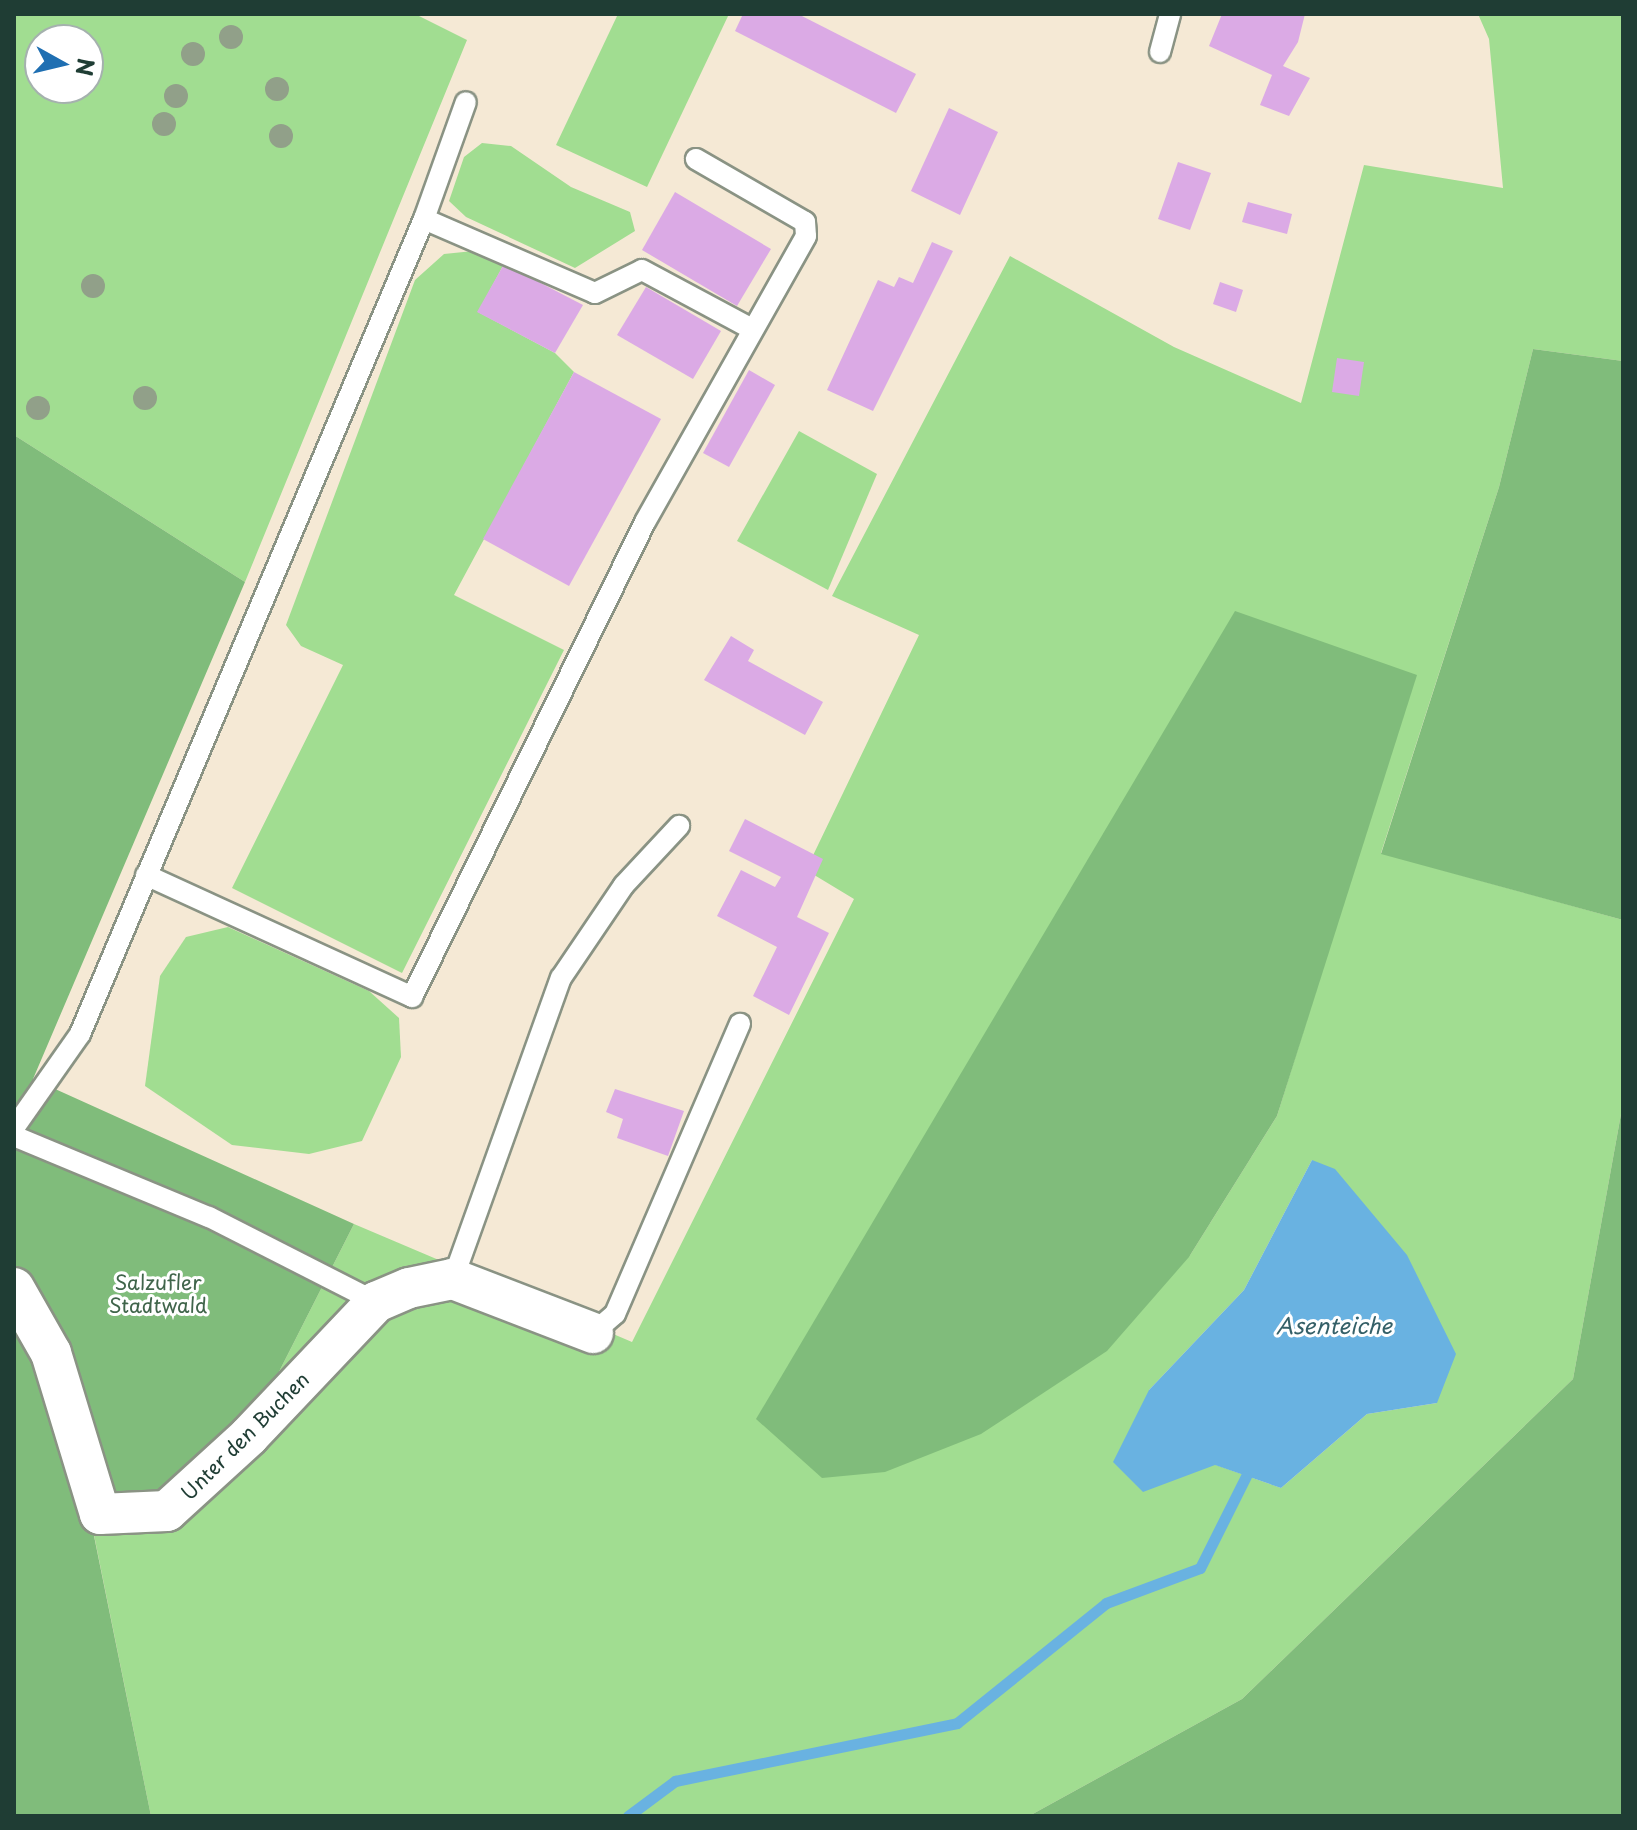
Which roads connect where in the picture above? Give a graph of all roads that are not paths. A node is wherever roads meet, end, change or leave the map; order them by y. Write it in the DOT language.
graph roads {
  1 [pos="1170,14"];
  2 [pos="1160,52"];
  3 [pos="466,102"];
  4 [pos="696,159"];
  5 [pos="424,219"];
  6 [pos="750,328"];
  7 [pos="679,826"];
  8 [pos="146,875"];
  9 [pos="740,1024"];
  10 [pos="14,1128"];
  11 [pos="14,1136"];
  12 [pos="453,1279"];
  13 [pos="14,1288"];
  14 [pos="376,1302"];
  15 [pos="593,1333"];
  1 -- 2 [label="lane"];
  3 -- 5 [label="lane"];
  4 -- 6 [label="lane"];
  5 -- 6 [label="lane"];
  5 -- 8 [label="lane"];
  6 -- 8 [label="lane"];
  7 -- 12 [label="lane"];
  8 -- 10 [label="lane"];
  9 -- 15 [label="lane"];
  11 -- 14 [label="lane"];
  12 -- 14 [label="street, Unter den Buchen"];
  12 -- 15 [label="street"];
  13 -- 14 [label="street, Unter den Buchen"];
}
